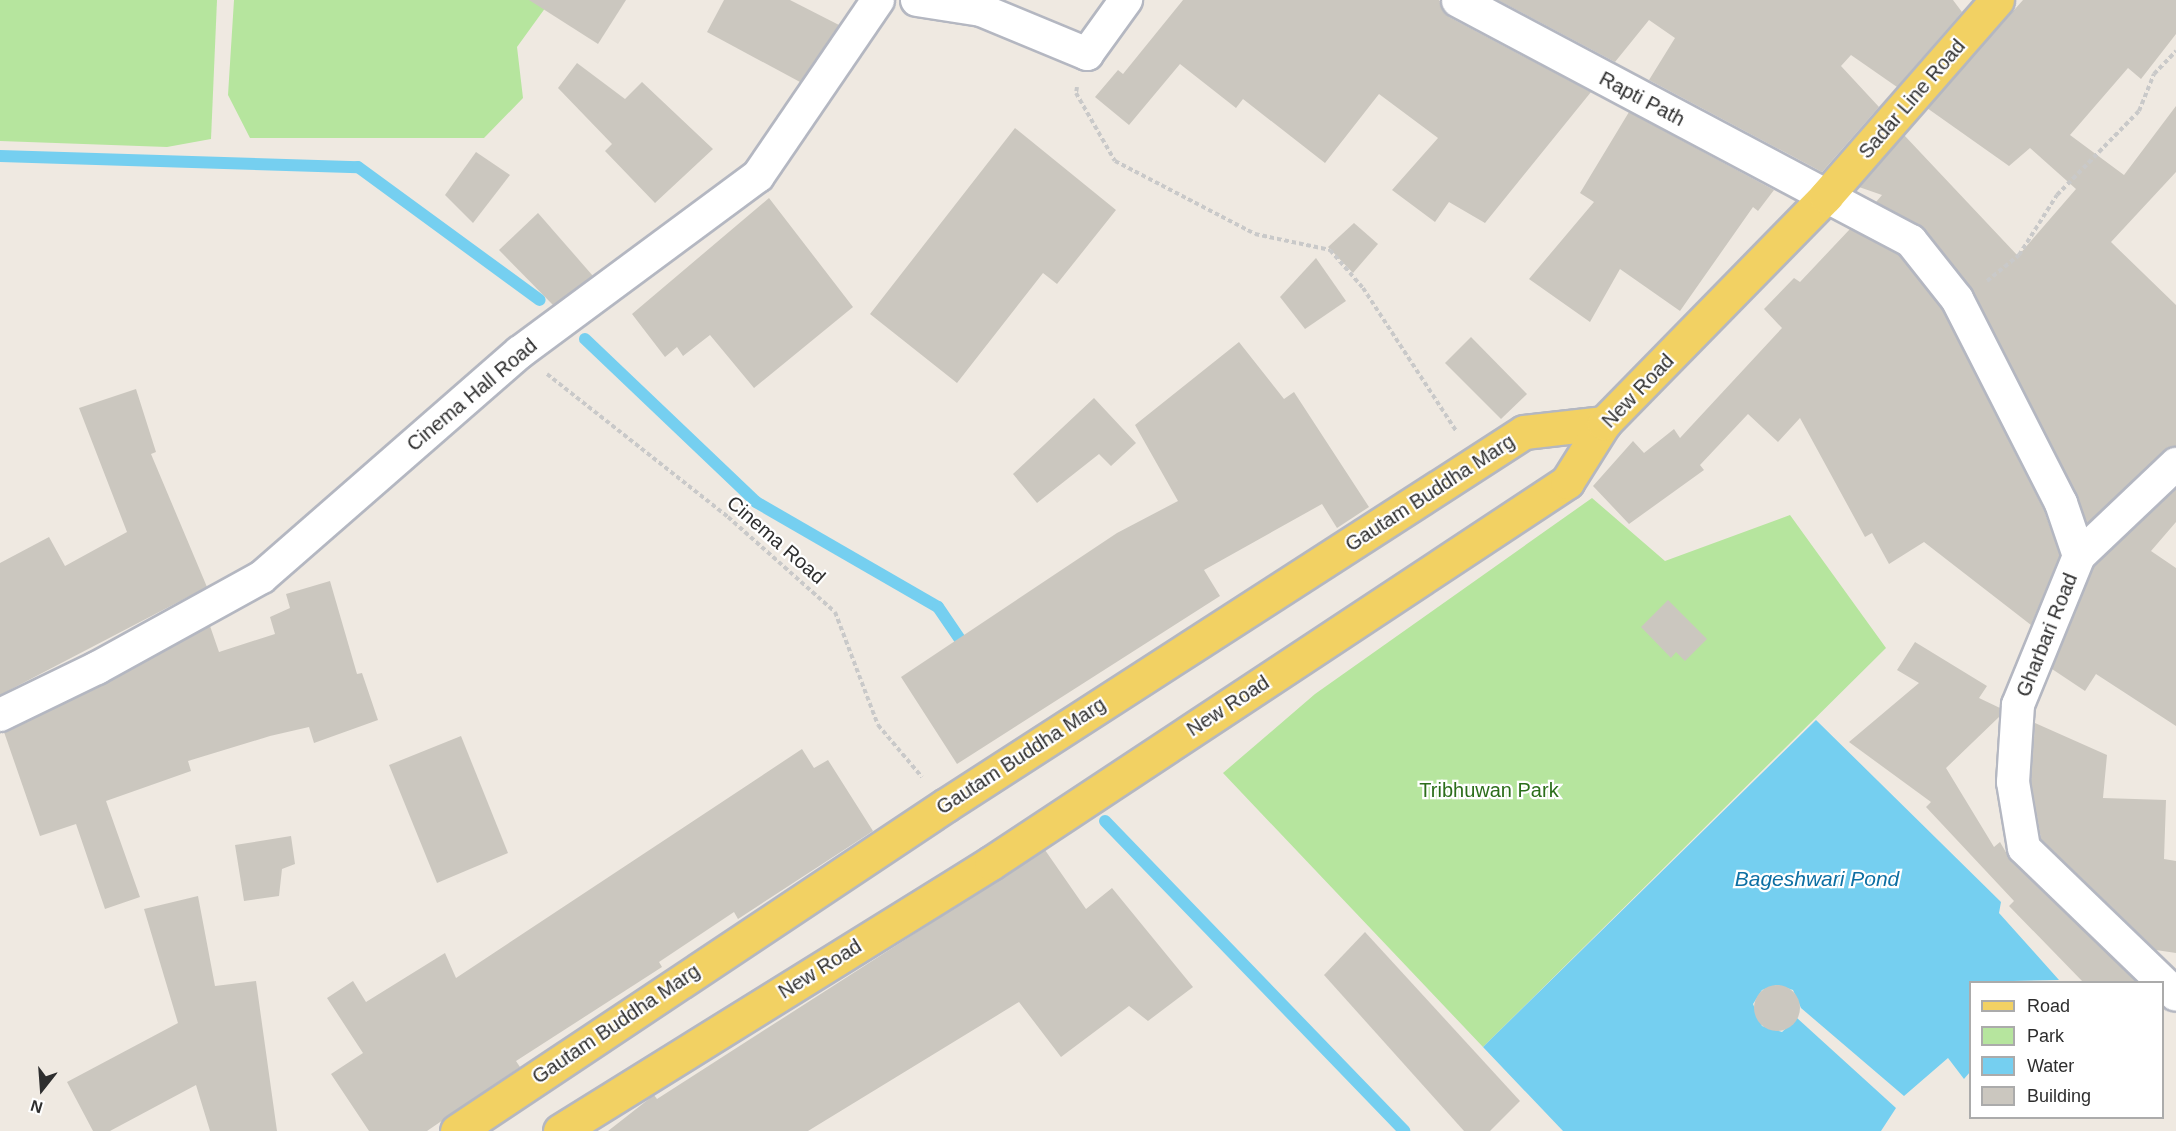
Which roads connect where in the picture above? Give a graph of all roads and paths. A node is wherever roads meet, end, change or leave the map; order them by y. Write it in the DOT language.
graph roads {
  1 [pos="878,0"];
  2 [pos="917,0"];
  3 [pos="1126,0"];
  4 [pos="1458,0"];
  5 [pos="1997,0"];
  6 [pos="2176,51"];
  7 [pos="1087,54"];
  8 [pos="1826,196"];
  9 [pos="1957,299"];
  10 [pos="520,352"];
  11 [pos="1604,423"];
  12 [pos="1479,461"];
  13 [pos="2176,464"];
  14 [pos="2079,556"];
  15 [pos="0,715"];
  16 [pos="946,805"];
  17 [pos="2162,981"];
  18 [pos="2164,983"];
  19 [pos="2176,995"];
  20 [pos="457,1131"];
  21 [pos="560,1131"];
  1 -- 10 [label="street, Cinema Hall Road"];
  2 -- 7 [label="street"];
  3 -- 7 [label="street"];
  4 -- 8 [label="main road, Rapti Path"];
  5 -- 8 [label="main road, Sadar Line Road"];
  6 -- 9 [label="path"];
  7 -- 12 [label="path"];
  8 -- 9 [label="street, Gharbari Road"];
  8 -- 11 [label="main road, New Road"];
  9 -- 14 [label="street, Gharbari Road"];
  10 -- 15 [label="street, Cinema Hall Road"];
  10 -- 16 [label="path, Cinema Road"];
  11 -- 12 [label="main road, Gautam Buddha Marg"];
  11 -- 21 [label="main road, New Road"];
  12 -- 16 [label="main road, Gautam Buddha Marg"];
  13 -- 14 [label="street"];
  14 -- 17 [label="street, Gharbari Road"];
  16 -- 20 [label="main road, Gautam Buddha Marg"];
  18 -- 19 [label="street, Gharbari Road"];
}
